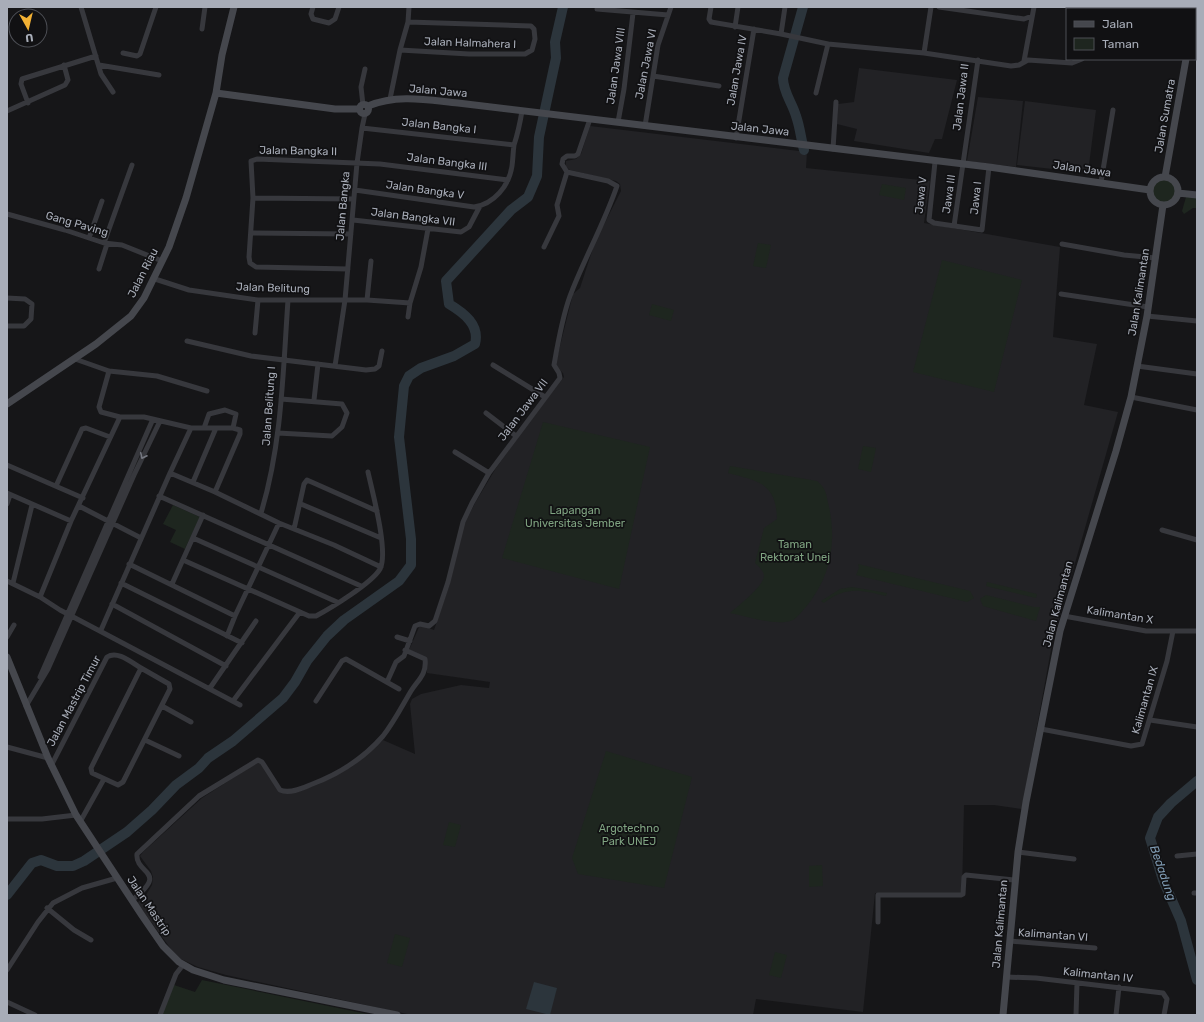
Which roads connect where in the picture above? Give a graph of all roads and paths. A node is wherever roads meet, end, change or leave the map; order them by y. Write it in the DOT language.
graph roads {
  1 [pos="81,7"];
  2 [pos="156,7"];
  3 [pos="205,7"];
  4 [pos="234,7"];
  5 [pos="313,7"];
  6 [pos="339,7"];
  7 [pos="409,7"];
  8 [pos="671,7"];
  9 [pos="711,7"];
  10 [pos="738,7"];
  11 [pos="785,7"];
  12 [pos="931,7"];
  13 [pos="939,7"];
  14 [pos="1034,7"];
  15 [pos="597,9"];
  16 [pos="633,13"];
  17 [pos="668,15"];
  18 [pos="1032,16"];
  19 [pos="408,22"];
  20 [pos="735,27"];
  21 [pos="202,29"];
  22 [pos="754,29"];
  23 [pos="781,34"];
  24 [pos="828,44"];
  25 [pos="400,50"];
  26 [pos="123,53"];
  27 [pos="924,53"];
  28 [pos="96,56"];
  29 [pos="978,60"];
  30 [pos="1080,60"];
  31 [pos="1186,60"];
  32 [pos="1024,61"];
  33 [pos="64,65"];
  34 [pos="99,65"];
  35 [pos="365,69"];
  36 [pos="159,75"];
  37 [pos="653,76"];
  38 [pos="719,86"];
  39 [pos="113,92"];
  40 [pos="216,93"];
  41 [pos="816,93"];
  42 [pos="390,99"];
  43 [pos="28,102"];
  44 [pos="836,102"];
  45 [pos="364,108"];
  46 [pos="1113,110"];
  47 [pos="525,111"];
  48 [pos="7,112"];
  49 [pos="590,119"];
  50 [pos="618,122"];
  51 [pos="645,126"];
  52 [pos="362,128"];
  53 [pos="736,138"];
  54 [pos="514,145"];
  55 [pos="833,148"];
  56 [pos="935,162"];
  57 [pos="357,163"];
  58 [pos="132,165"];
  59 [pos="963,165"];
  60 [pos="989,167"];
  61 [pos="567,172"];
  62 [pos="1165,177"];
  63 [pos="508,180"];
  64 [pos="1101,182"];
  65 [pos="355,190"];
  66 [pos="1150,190"];
  67 [pos="1178,193"];
  68 [pos="1197,195"];
  69 [pos="253,198"];
  70 [pos="354,199"];
  71 [pos="102,202"];
  72 [pos="1163,205"];
  73 [pos="480,206"];
  74 [pos="7,214"];
  75 [pos="353,220"];
  76 [pos="954,226"];
  77 [pos="428,229"];
  78 [pos="251,233"];
  79 [pos="351,234"];
  80 [pos="89,238"];
  81 [pos="106,244"];
  82 [pos="1062,244"];
  83 [pos="544,247"];
  84 [pos="1156,258"];
  85 [pos="162,261"];
  86 [pos="371,261"];
  87 [pos="99,269"];
  88 [pos="348,269"];
  89 [pos="155,279"];
  90 [pos="1061,294"];
  91 [pos="7,298"];
  92 [pos="258,300"];
  93 [pos="288,300"];
  94 [pos="345,300"];
  95 [pos="367,300"];
  96 [pos="410,304"];
  97 [pos="1148,308"];
  98 [pos="1147,316"];
  99 [pos="408,317"];
  100 [pos="1197,321"];
  101 [pos="7,326"];
  102 [pos="255,333"];
  103 [pos="187,340"];
  104 [pos="382,351"];
  105 [pos="75,359"];
  106 [pos="283,360"];
  107 [pos="318,364"];
  108 [pos="493,365"];
  109 [pos="335,366"];
  110 [pos="1138,366"];
  111 [pos="109,371"];
  112 [pos="1197,374"];
  113 [pos="207,391"];
  114 [pos="545,397"];
  115 [pos="1131,397"];
  116 [pos="281,398"];
  117 [pos="314,400"];
  118 [pos="7,404"];
  119 [pos="1197,410"];
  120 [pos="486,413"];
  121 [pos="120,417"];
  122 [pos="153,419"];
  123 [pos="160,421"];
  124 [pos="191,428"];
  125 [pos="204,428"];
  126 [pos="216,428"];
  127 [pos="233,428"];
  128 [pos="278,433"];
  129 [pos="516,436"];
  130 [pos="110,437"];
  131 [pos="455,452"];
  132 [pos="7,465"];
  133 [pos="368,472"];
  134 [pos="170,473"];
  135 [pos="488,473"];
  136 [pos="131,474"];
  137 [pos="193,482"];
  138 [pos="56,486"];
  139 [pos="216,492"];
  140 [pos="8,494"];
  141 [pos="159,496"];
  142 [pos="83,498"];
  143 [pos="7,504"];
  144 [pos="301,504"];
  145 [pos="32,505"];
  146 [pos="79,506"];
  147 [pos="377,511"];
  148 [pos="262,513"];
  149 [pos="203,515"];
  150 [pos="71,521"];
  151 [pos="110,523"];
  152 [pos="279,523"];
  153 [pos="294,529"];
  154 [pos="1162,530"];
  155 [pos="141,538"];
  156 [pos="192,538"];
  157 [pos="381,538"];
  158 [pos="1197,540"];
  159 [pos="268,544"];
  160 [pos="183,560"];
  161 [pos="129,564"];
  162 [pos="257,566"];
  163 [pos="381,567"];
  164 [pos="7,581"];
  165 [pos="13,583"];
  166 [pos="121,583"];
  167 [pos="172,584"];
  168 [pos="361,586"];
  169 [pos="247,589"];
  170 [pos="40,597"];
  171 [pos="337,602"];
  172 [pos="112,604"];
  173 [pos="300,612"];
  174 [pos="70,615"];
  175 [pos="235,616"];
  176 [pos="1064,616"];
  177 [pos="256,622"];
  178 [pos="14,625"];
  179 [pos="101,630"];
  180 [pos="1174,631"];
  181 [pos="1197,631"];
  182 [pos="228,636"];
  183 [pos="7,637"];
  184 [pos="396,637"];
  185 [pos="410,641"];
  186 [pos="242,643"];
  187 [pos="404,650"];
  188 [pos="7,657"];
  189 [pos="226,666"];
  190 [pos="142,668"];
  191 [pos="388,682"];
  192 [pos="210,688"];
  193 [pos="399,689"];
  194 [pos="233,701"];
  195 [pos="316,701"];
  196 [pos="240,705"];
  197 [pos="26,706"];
  198 [pos="162,706"];
  199 [pos="1150,720"];
  200 [pos="191,722"];
  201 [pos="1197,727"];
  202 [pos="1041,729"];
  203 [pos="145,740"];
  204 [pos="7,747"];
  205 [pos="179,756"];
  206 [pos="48,758"];
  207 [pos="51,766"];
  208 [pos="104,779"];
  209 [pos="76,815"];
  210 [pos="7,819"];
  211 [pos="80,822"];
  212 [pos="1018,852"];
  213 [pos="1197,854"];
  214 [pos="1178,856"];
  215 [pos="1074,858"];
  216 [pos="117,878"];
  217 [pos="1014,880"];
  218 [pos="134,898"];
  219 [pos="48,908"];
  220 [pos="878,922"];
  221 [pos="91,940"];
  222 [pos="1010,941"];
  223 [pos="1095,948"];
  224 [pos="184,965"];
  225 [pos="7,970"];
  226 [pos="1007,977"];
  227 [pos="1077,984"];
  228 [pos="1119,987"];
  229 [pos="7,1002"];
  230 [pos="35,1015"];
  231 [pos="160,1015"];
  232 [pos="397,1015"];
  233 [pos="1003,1015"];
  234 [pos="1076,1015"];
  235 [pos="1116,1015"];
  236 [pos="1164,1015"];
  1 -- 28 [label="street"];
  2 -- 26 [label="street"];
  3 -- 21 [label="street"];
  4 -- 40 [label="main road, Jalan Riau"];
  5 -- 6 [label="street"];
  7 -- 19 [label="street"];
  8 -- 17 [label="street, Jalan Jawa VI"];
  9 -- 20 [label="street, Jalan Jawa II"];
  10 -- 20 [label="street"];
  11 -- 23 [label="street"];
  12 -- 27 [label="street"];
  13 -- 18 [label="street"];
  14 -- 18 [label="street"];
  15 -- 16 [label="street"];
  16 -- 17 [label="street"];
  16 -- 50 [label="street, Jalan Jawa VIII"];
  17 -- 37 [label="street, Jalan Jawa VI"];
  18 -- 32 [label="street"];
  19 -- 25 [label="street"];
  19 -- 25 [label="street, Jalan Halmahera I"];
  20 -- 22 [label="street, Jalan Jawa II"];
  22 -- 23 [label="street, Jalan Jawa II"];
  22 -- 53 [label="street, Jalan Jawa IV"];
  23 -- 24 [label="street, Jalan Jawa II"];
  24 -- 27 [label="street, Jalan Jawa II"];
  24 -- 41 [label="street"];
  25 -- 42 [label="street"];
  27 -- 29 [label="street, Jalan Jawa II"];
  28 -- 33 [label="street"];
  28 -- 34 [label="street"];
  29 -- 32 [label="street"];
  29 -- 59 [label="street, Jalan Jawa II"];
  30 -- 32 [label="street"];
  31 -- 62 [label="main road, Jalan Sumatra"];
  33 -- 43 [label="street"];
  33 -- 43 [label="street"];
  34 -- 36 [label="street"];
  34 -- 39 [label="street"];
  35 -- 45 [label="street, Jalan Bangka"];
  37 -- 38 [label="street"];
  37 -- 51 [label="street, Jalan Jawa VI"];
  40 -- 45 [label="main road, Jalan Jawa"];
  40 -- 85 [label="main road, Jalan Riau"];
  42 -- 45 [label="main road, Jalan Jawa"];
  42 -- 47 [label="main road, Jalan Jawa"];
  43 -- 48 [label="street"];
  44 -- 55 [label="street"];
  45 -- 52 [label="street, Jalan Bangka"];
  46 -- 64 [label="street"];
  47 -- 49 [label="main road, Jalan Jawa"];
  47 -- 54 [label="street"];
  49 -- 50 [label="main road, Jalan Jawa"];
  49 -- 61 [label="street"];
  50 -- 51 [label="main road, Jalan Jawa"];
  51 -- 53 [label="main road, Jalan Jawa"];
  52 -- 54 [label="street, Jalan Bangka I"];
  52 -- 57 [label="street, Jalan Bangka"];
  53 -- 55 [label="main road, Jalan Jawa"];
  54 -- 63 [label="street"];
  55 -- 56 [label="main road, Jalan Jawa"];
  56 -- 59 [label="main road, Jalan Jawa"];
  56 -- 76 [label="street, Jawa V"];
  57 -- 63 [label="street, Jalan Bangka III"];
  57 -- 65 [label="street, Jalan Bangka"];
  57 -- 69 [label="street, Jalan Bangka II"];
  58 -- 81 [label="street"];
  59 -- 60 [label="main road, Jalan Jawa"];
  59 -- 76 [label="street, Jawa III"];
  60 -- 64 [label="main road, Jalan Jawa"];
  60 -- 76 [label="street, Jawa I"];
  61 -- 83 [label="street"];
  61 -- 114 [label="street, Jalan Jawa VII"];
  62 -- 66 [label="main road"];
  62 -- 67 [label="main road"];
  63 -- 73 [label="street, Jalan Bangka V"];
  64 -- 66 [label="main road, Jalan Jawa"];
  65 -- 70 [label="street, Jalan Bangka"];
  65 -- 73 [label="street, Jalan Bangka V"];
  66 -- 72 [label="main road"];
  67 -- 68 [label="main road"];
  67 -- 72 [label="main road"];
  69 -- 70 [label="street"];
  69 -- 78 [label="street"];
  70 -- 75 [label="street, Jalan Bangka"];
  71 -- 80 [label="street"];
  72 -- 84 [label="main road, Jalan Kalimantan"];
  73 -- 77 [label="street, Jalan Bangka VII"];
  74 -- 80 [label="street, Gang Paving"];
  75 -- 77 [label="street, Jalan Bangka VII"];
  75 -- 79 [label="street, Jalan Bangka"];
  77 -- 96 [label="street"];
  78 -- 79 [label="street"];
  78 -- 88 [label="street"];
  79 -- 88 [label="street, Jalan Bangka"];
  80 -- 81 [label="street, Gang Paving"];
  81 -- 85 [label="street, Gang Paving"];
  81 -- 87 [label="street"];
  82 -- 84 [label="street"];
  84 -- 97 [label="main road, Jalan Kalimantan"];
  85 -- 89 [label="main road, Jalan Riau"];
  86 -- 95 [label="street"];
  88 -- 94 [label="street, Jalan Bangka"];
  89 -- 92 [label="street, Jalan Belitung"];
  89 -- 105 [label="main road, Jalan Riau"];
  90 -- 97 [label="street"];
  91 -- 101 [label="street"];
  92 -- 93 [label="street, Jalan Belitung"];
  92 -- 102 [label="street"];
  93 -- 94 [label="street, Jalan Belitung"];
  93 -- 106 [label="street, Jalan Belitung I"];
  94 -- 95 [label="street, Jalan Belitung"];
  94 -- 109 [label="street, Jalan Bangka"];
  95 -- 96 [label="street, Jalan Belitung"];
  96 -- 99 [label="street"];
  97 -- 98 [label="main road, Jalan Kalimantan"];
  98 -- 100 [label="street"];
  98 -- 110 [label="main road, Jalan Kalimantan"];
  103 -- 106 [label="street"];
  104 -- 109 [label="street"];
  105 -- 111 [label="street"];
  105 -- 118 [label="main road, Jalan Riau"];
  106 -- 107 [label="street"];
  106 -- 116 [label="street, Jalan Belitung I"];
  107 -- 109 [label="street"];
  107 -- 117 [label="street"];
  108 -- 114 [label="street"];
  110 -- 112 [label="street"];
  110 -- 115 [label="main road, Jalan Kalimantan"];
  111 -- 113 [label="street"];
  111 -- 121 [label="street"];
  114 -- 129 [label="street, Jalan Jawa VII"];
  115 -- 119 [label="street"];
  115 -- 176 [label="main road, Jalan Kalimantan"];
  116 -- 117 [label="street"];
  116 -- 128 [label="street, Jalan Belitung I"];
  117 -- 128 [label="street"];
  120 -- 129 [label="street"];
  121 -- 122 [label="street"];
  121 -- 130 [label="street"];
  122 -- 123 [label="street"];
  122 -- 136 [label="street"];
  123 -- 124 [label="street"];
  123 -- 136 [label="street, one-way"];
  124 -- 125 [label="street"];
  124 -- 134 [label="street"];
  125 -- 126 [label="street"];
  125 -- 127 [label="street"];
  126 -- 127 [label="street"];
  126 -- 137 [label="street"];
  127 -- 139 [label="street"];
  128 -- 148 [label="street, Jalan Belitung I"];
  129 -- 135 [label="street, Jalan Jawa VII"];
  130 -- 138 [label="street"];
  130 -- 142 [label="street"];
  131 -- 135 [label="street"];
  132 -- 138 [label="street"];
  133 -- 147 [label="street"];
  134 -- 137 [label="street"];
  134 -- 141 [label="street"];
  135 -- 185 [label="street, Jalan Jawa VII"];
  136 -- 151 [label="street"];
  137 -- 139 [label="street"];
  138 -- 142 [label="street"];
  139 -- 148 [label="street"];
  140 -- 143 [label="street"];
  140 -- 145 [label="street"];
  141 -- 149 [label="street"];
  141 -- 155 [label="street"];
  142 -- 146 [label="street"];
  144 -- 147 [label="street"];
  144 -- 153 [label="street"];
  144 -- 157 [label="street"];
  145 -- 150 [label="street"];
  145 -- 165 [label="street"];
  146 -- 150 [label="street"];
  146 -- 151 [label="street"];
  147 -- 157 [label="street"];
  148 -- 152 [label="street"];
  149 -- 156 [label="street"];
  149 -- 159 [label="street"];
  150 -- 170 [label="street"];
  151 -- 155 [label="street"];
  151 -- 174 [label="street"];
  152 -- 153 [label="street"];
  152 -- 159 [label="street"];
  153 -- 163 [label="street"];
  154 -- 158 [label="street"];
  155 -- 161 [label="street"];
  156 -- 160 [label="street"];
  156 -- 162 [label="street"];
  157 -- 163 [label="street"];
  159 -- 162 [label="street"];
  159 -- 168 [label="street"];
  160 -- 167 [label="street"];
  160 -- 169 [label="street"];
  161 -- 166 [label="street"];
  161 -- 167 [label="street"];
  162 -- 169 [label="street"];
  162 -- 171 [label="street"];
  163 -- 168 [label="street"];
  164 -- 165 [label="street"];
  165 -- 170 [label="street"];
  166 -- 172 [label="street"];
  166 -- 182 [label="street"];
  167 -- 175 [label="street"];
  168 -- 171 [label="street"];
  169 -- 173 [label="street"];
  169 -- 175 [label="street"];
  170 -- 174 [label="street"];
  171 -- 173 [label="street"];
  172 -- 179 [label="street"];
  172 -- 189 [label="street"];
  173 -- 194 [label="street"];
  174 -- 179 [label="street"];
  174 -- 197 [label="street"];
  175 -- 182 [label="street"];
  176 -- 180 [label="street, Kalimantan X"];
  176 -- 202 [label="main road, Jalan Kalimantan"];
  177 -- 186 [label="street"];
  178 -- 183 [label="street"];
  179 -- 192 [label="street"];
  180 -- 181 [label="street, Kalimantan X"];
  180 -- 199 [label="street, Kalimantan IX"];
  182 -- 186 [label="street"];
  184 -- 185 [label="street"];
  185 -- 187 [label="street, Jalan Jawa VII"];
  186 -- 189 [label="street"];
  187 -- 191 [label="street, Jalan Jawa VII"];
  187 -- 218 [label="street"];
  188 -- 197 [label="main road, Jalan Mastrip"];
  189 -- 192 [label="street"];
  190 -- 198 [label="street"];
  190 -- 207 [label="street, Jalan Mastrip Timur"];
  190 -- 208 [label="street"];
  191 -- 193 [label="street"];
  191 -- 195 [label="street"];
  192 -- 194 [label="street"];
  194 -- 196 [label="street"];
  197 -- 206 [label="main road, Jalan Mastrip"];
  198 -- 200 [label="street"];
  198 -- 203 [label="street"];
  199 -- 201 [label="street"];
  199 -- 202 [label="street, Kalimantan IX"];
  202 -- 212 [label="main road, Jalan Kalimantan"];
  203 -- 205 [label="street"];
  203 -- 208 [label="street"];
  204 -- 206 [label="street"];
  206 -- 207 [label="main road, Jalan Mastrip"];
  207 -- 209 [label="main road, Jalan Mastrip"];
  208 -- 211 [label="street"];
  209 -- 210 [label="street"];
  209 -- 211 [label="main road, Jalan Mastrip"];
  211 -- 216 [label="main road, Jalan Mastrip"];
  212 -- 215 [label="street"];
  212 -- 217 [label="main road, Jalan Kalimantan"];
  213 -- 214 [label="street"];
  216 -- 218 [label="main road, Jalan Mastrip"];
  216 -- 219 [label="street"];
  217 -- 220 [label="street"];
  217 -- 222 [label="main road, Jalan Kalimantan"];
  218 -- 224 [label="main road, Jalan Mastrip"];
  219 -- 221 [label="street"];
  219 -- 225 [label="street"];
  222 -- 223 [label="street, Kalimantan VI"];
  222 -- 226 [label="main road, Jalan Kalimantan"];
  224 -- 231 [label="street"];
  224 -- 232 [label="main road, Jalan Mastrip"];
  226 -- 227 [label="street, Kalimantan IV"];
  226 -- 233 [label="main road, Jalan Kalimantan"];
  227 -- 228 [label="street, Kalimantan IV"];
  227 -- 234 [label="street"];
  228 -- 235 [label="street"];
  228 -- 236 [label="street, Kalimantan IV"];
  229 -- 230 [label="street"];
}
